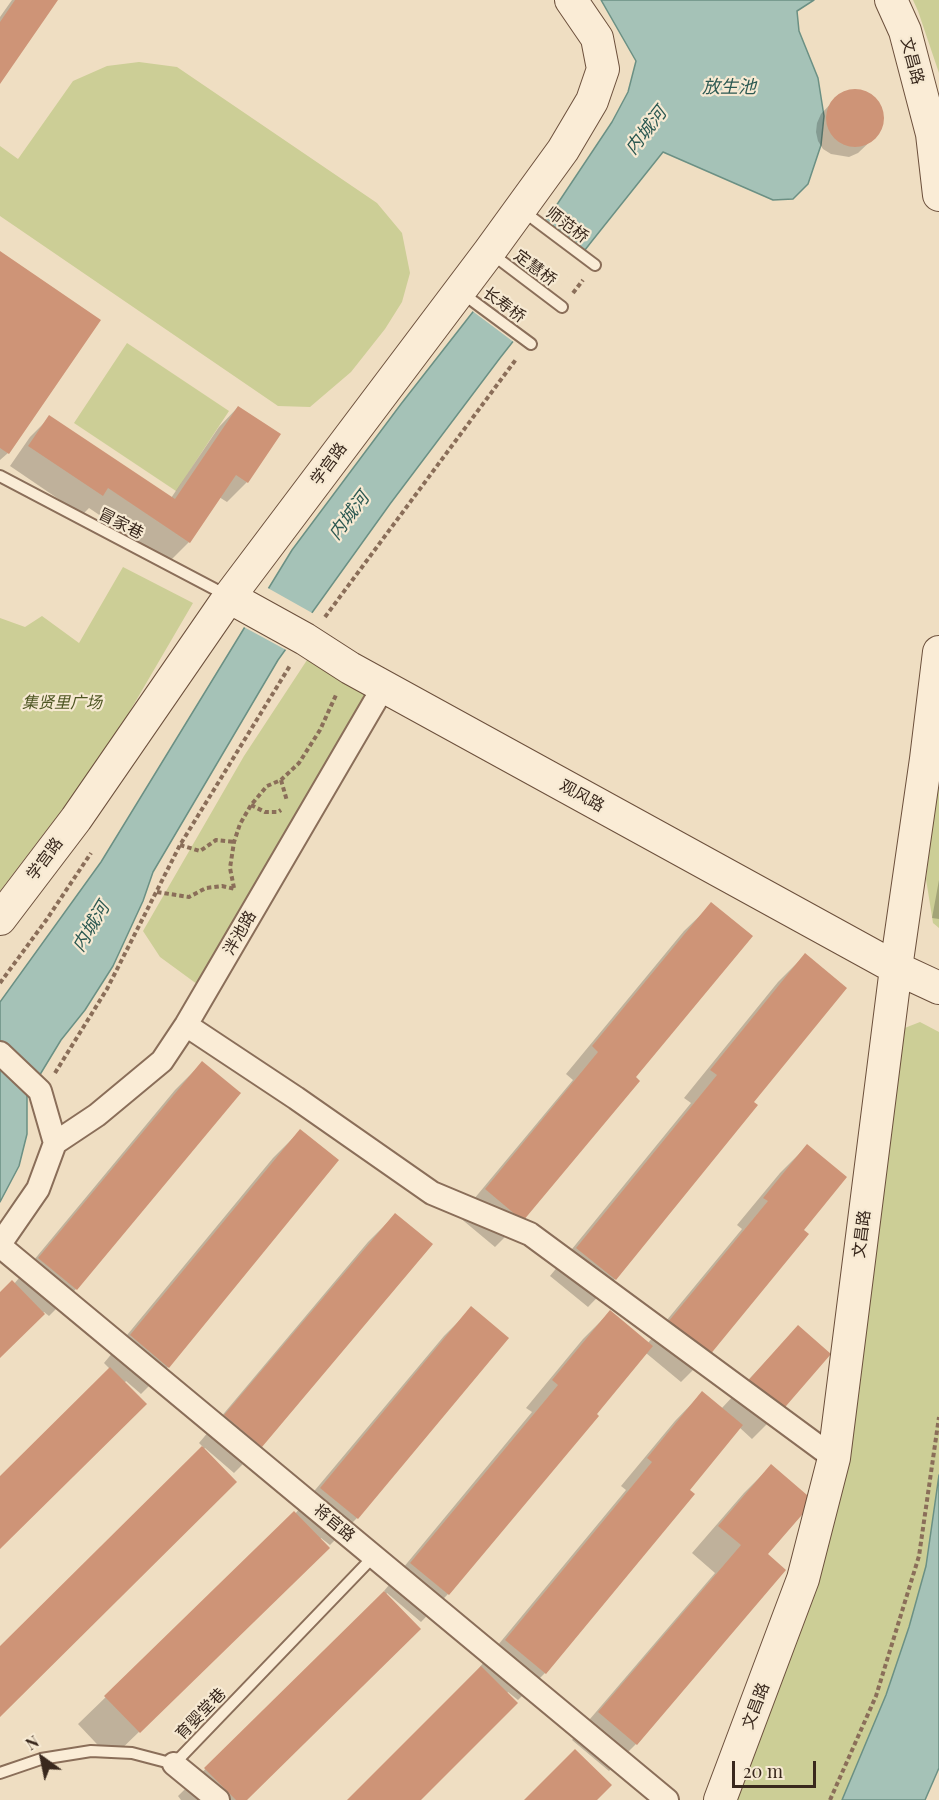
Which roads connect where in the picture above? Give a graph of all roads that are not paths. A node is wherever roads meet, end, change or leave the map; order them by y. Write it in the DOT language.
graph roads {
  1 [pos="571,0"];
  2 [pos="891,0"];
  3 [pos="939,195"];
  4 [pos="529,215"];
  5 [pos="496,258"];
  6 [pos="590,262"];
  7 [pos="466,296"];
  8 [pos="558,304"];
  9 [pos="528,341"];
  10 [pos="0,476"];
  11 [pos="238,602"];
  12 [pos="939,652"];
  13 [pos="384,686"];
  14 [pos="0,919"];
  15 [pos="896,968"];
  16 [pos="939,988"];
  17 [pos="186,1025"];
  18 [pos="0,1053"];
  19 [pos="55,1143"];
  20 [pos="0,1245"];
  21 [pos="834,1458"];
  22 [pos="374,1556"];
  23 [pos="174,1764"];
  24 [pos="0,1773"];
  25 [pos="218,1800"];
  26 [pos="667,1800"];
  27 [pos="720,1800"];
  1 -- 4 [label="street, 学宫路"];
  2 -- 3 [label="street, 文昌路"];
  4 -- 5 [label="street, 学宫路"];
  4 -- 6 [label="lane, 师范桥"];
  5 -- 7 [label="street, 学宫路"];
  5 -- 8 [label="lane, 定慧桥"];
  7 -- 9 [label="lane, 长寿桥"];
  7 -- 11 [label="street, 学宫路"];
  10 -- 11 [label="lane, 冒家巷"];
  11 -- 13 [label="street, 观风路"];
  11 -- 14 [label="street, 学宫路"];
  12 -- 15 [label="street, 文昌路"];
  13 -- 15 [label="street, 观风路"];
  13 -- 17 [label="street, 泮池路"];
  15 -- 16 [label="street, 观风路"];
  15 -- 21 [label="street, 文昌路"];
  17 -- 19 [label="street, 泮池路"];
  17 -- 21 [label="street"];
  18 -- 19 [label="street"];
  19 -- 20 [label="street"];
  20 -- 22 [label="street, 将官路"];
  21 -- 27 [label="street, 文昌路"];
  22 -- 23 [label="lane, 育婴堂巷"];
  22 -- 26 [label="street, 将官路"];
  23 -- 24 [label="lane, 育婴堂巷"];
  23 -- 25 [label="street"];
}
